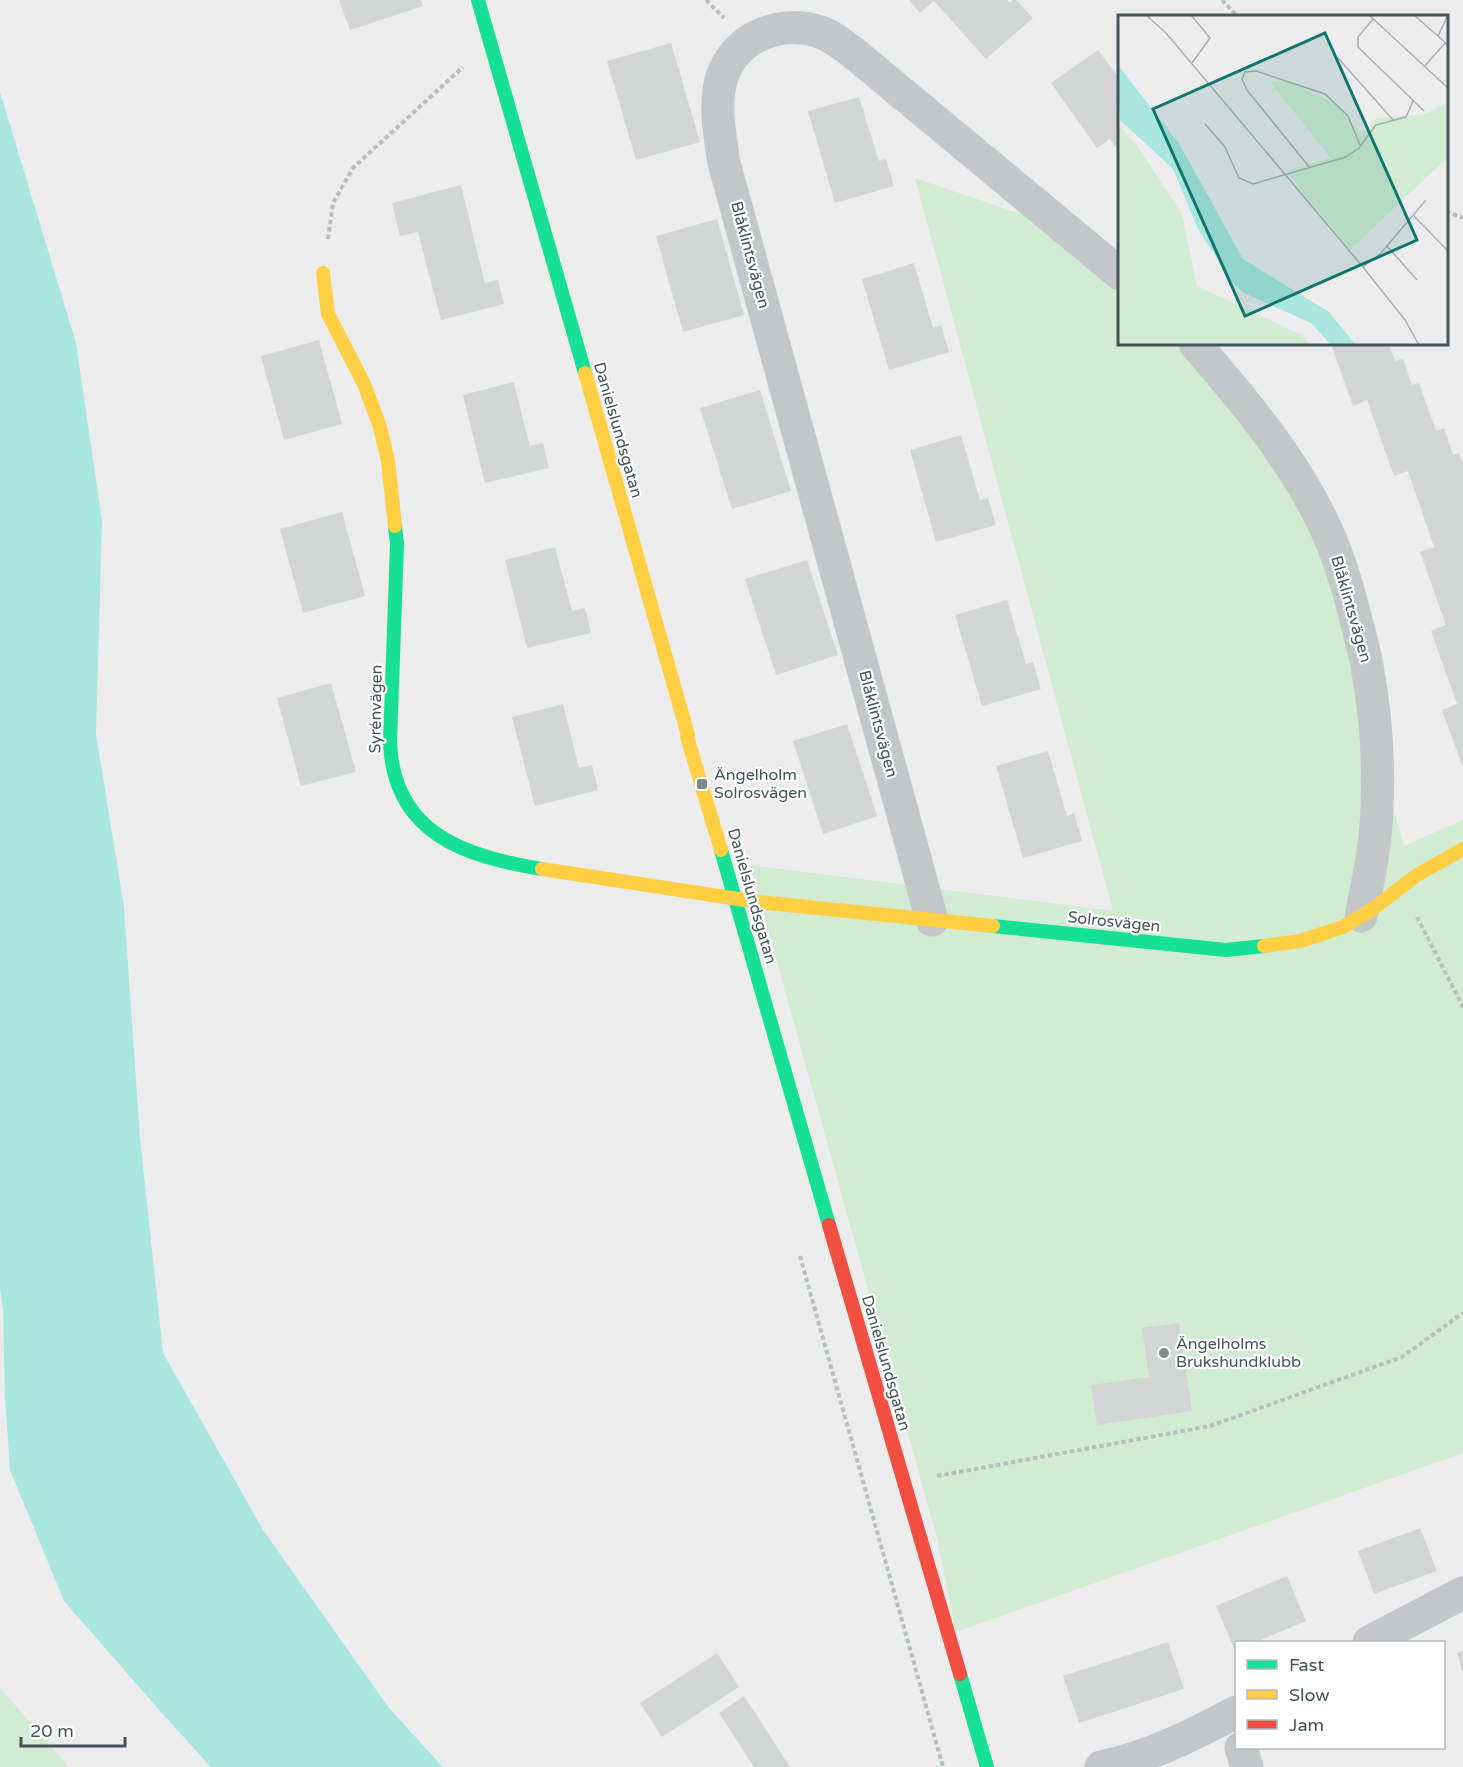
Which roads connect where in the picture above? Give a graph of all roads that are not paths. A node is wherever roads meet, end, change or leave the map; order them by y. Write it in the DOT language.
graph roads {
  1 [pos="478,0"];
  2 [pos="323,273"];
  3 [pos="1118,273"];
  4 [pos="1196,345"];
  5 [pos="1463,849"];
  6 [pos="736,899"];
  7 [pos="1361,916"];
  8 [pos="932,920"];
  9 [pos="1463,1593"];
  10 [pos="1371,1641"];
  11 [pos="1235,1720"];
  12 [pos="1241,1749"];
  13 [pos="987,1767"];
  14 [pos="1101,1767"];
  15 [pos="1247,1767"];
  1 -- 6 [label="street, Danielslundsgatan"];
  2 -- 6 [label="street, Syrénvägen"];
  3 -- 8 [label="street, Blåklintsvägen"];
  4 -- 7 [label="street, Blåklintsvägen"];
  5 -- 7 [label="street, Solrosvägen"];
  6 -- 8 [label="street, Solrosvägen"];
  6 -- 13 [label="street, Danielslundsgatan"];
  7 -- 8 [label="street, Solrosvägen"];
  9 -- 10 [label="street"];
  11 -- 14 [label="street"];
  12 -- 15 [label="street"];
}
